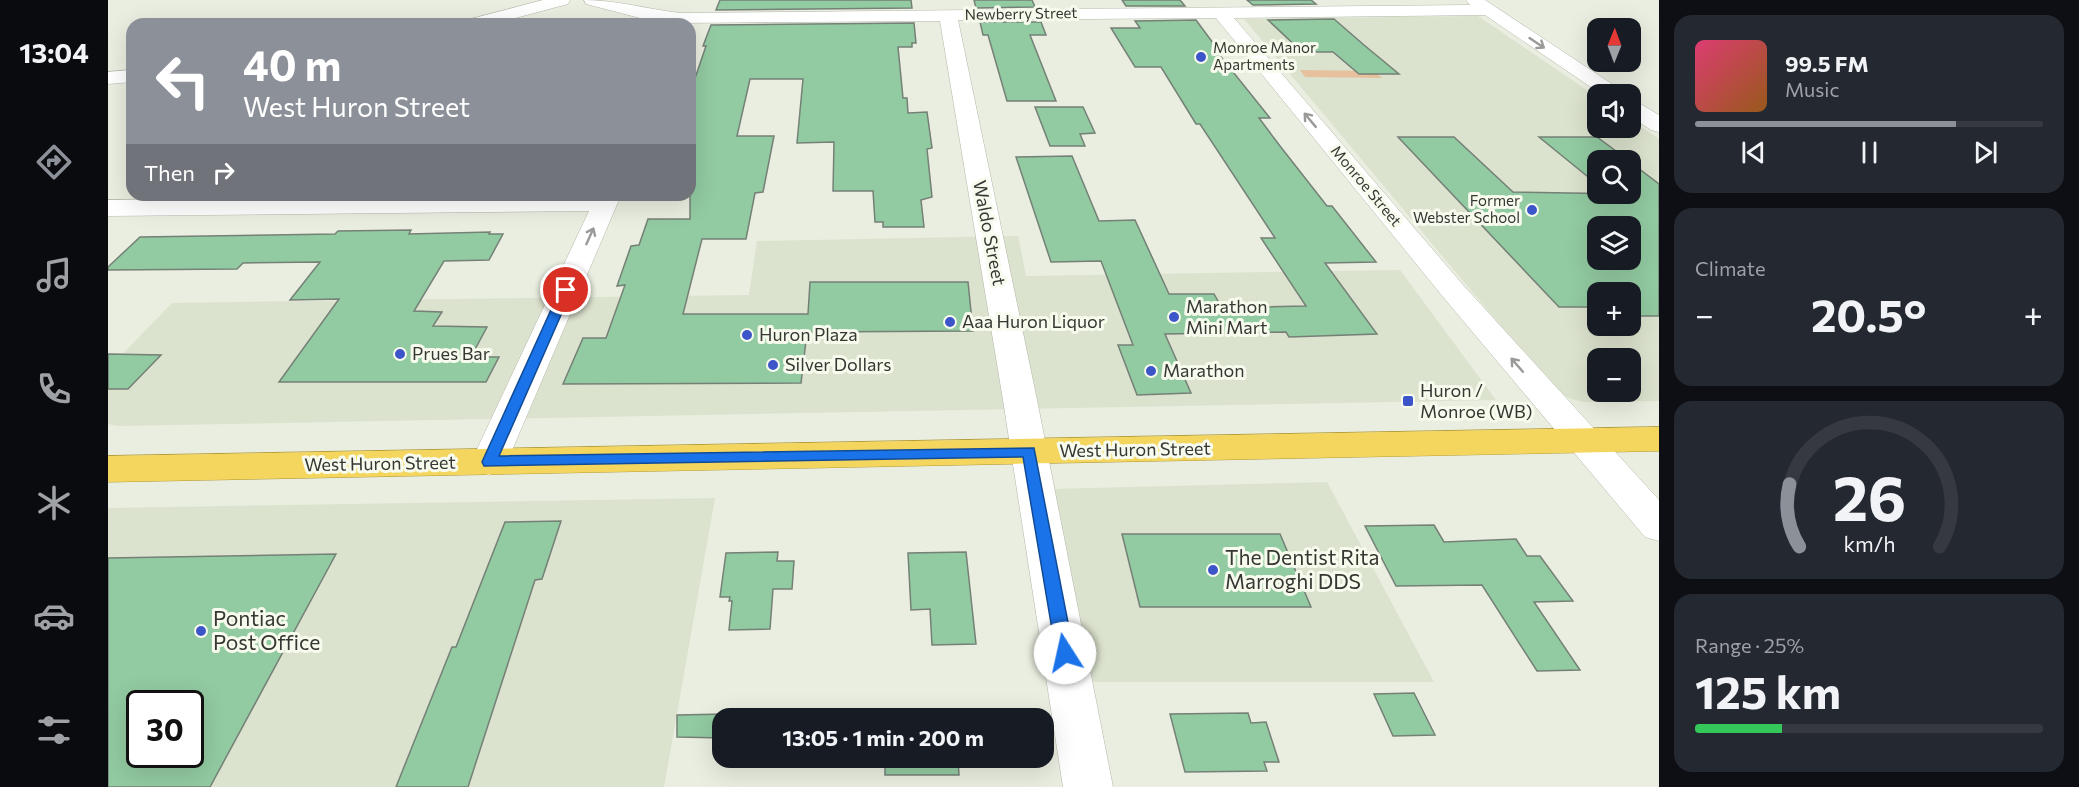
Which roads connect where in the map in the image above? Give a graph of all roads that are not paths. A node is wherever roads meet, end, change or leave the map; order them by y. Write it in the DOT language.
graph roads {
  1 [pos="562,0"];
  2 [pos="592,0"];
  3 [pos="1481,5"];
  4 [pos="1221,13"];
  5 [pos="948,15"];
  6 [pos="495,18"];
  7 [pos="665,18"];
  8 [pos="696,21"];
  9 [pos="126,76"];
  10 [pos="108,78"];
  11 [pos="1599,84"];
  12 [pos="1641,113"];
  13 [pos="1659,125"];
  14 [pos="268,201"];
  15 [pos="606,201"];
  16 [pos="108,208"];
  17 [pos="1659,440"];
  18 [pos="1582,441"];
  19 [pos="1029,452"];
  20 [pos="489,462"];
  21 [pos="108,469"];
  22 [pos="1659,526"];
  23 [pos="1088,787"];
  1 -- 6 [label="street"];
  2 -- 7 [label="street, Newberry Street"];
  3 -- 4 [label="street, Newberry Street"];
  3 -- 11 [label="street, one-way"];
  4 -- 5 [label="street, Newberry Street"];
  18 -- 4 [label="street, Monroe Street, one-way"];
  5 -- 8 [label="street, Newberry Street"];
  5 -- 19 [label="street, Waldo Street"];
  9 -- 10 [label="street"];
  12 -- 13 [label="street"];
  14 -- 16 [label="street"];
  20 -- 15 [label="street, one-way"];
  17 -- 18 [label="highway, West Huron Street"];
  18 -- 19 [label="highway, West Huron Street"];
  18 -- 22 [label="street, Monroe Street"];
  19 -- 20 [label="highway, West Huron Street"];
  19 -- 23 [label="street, Waldo Street"];
  20 -- 21 [label="highway, West Huron Street"];
}
